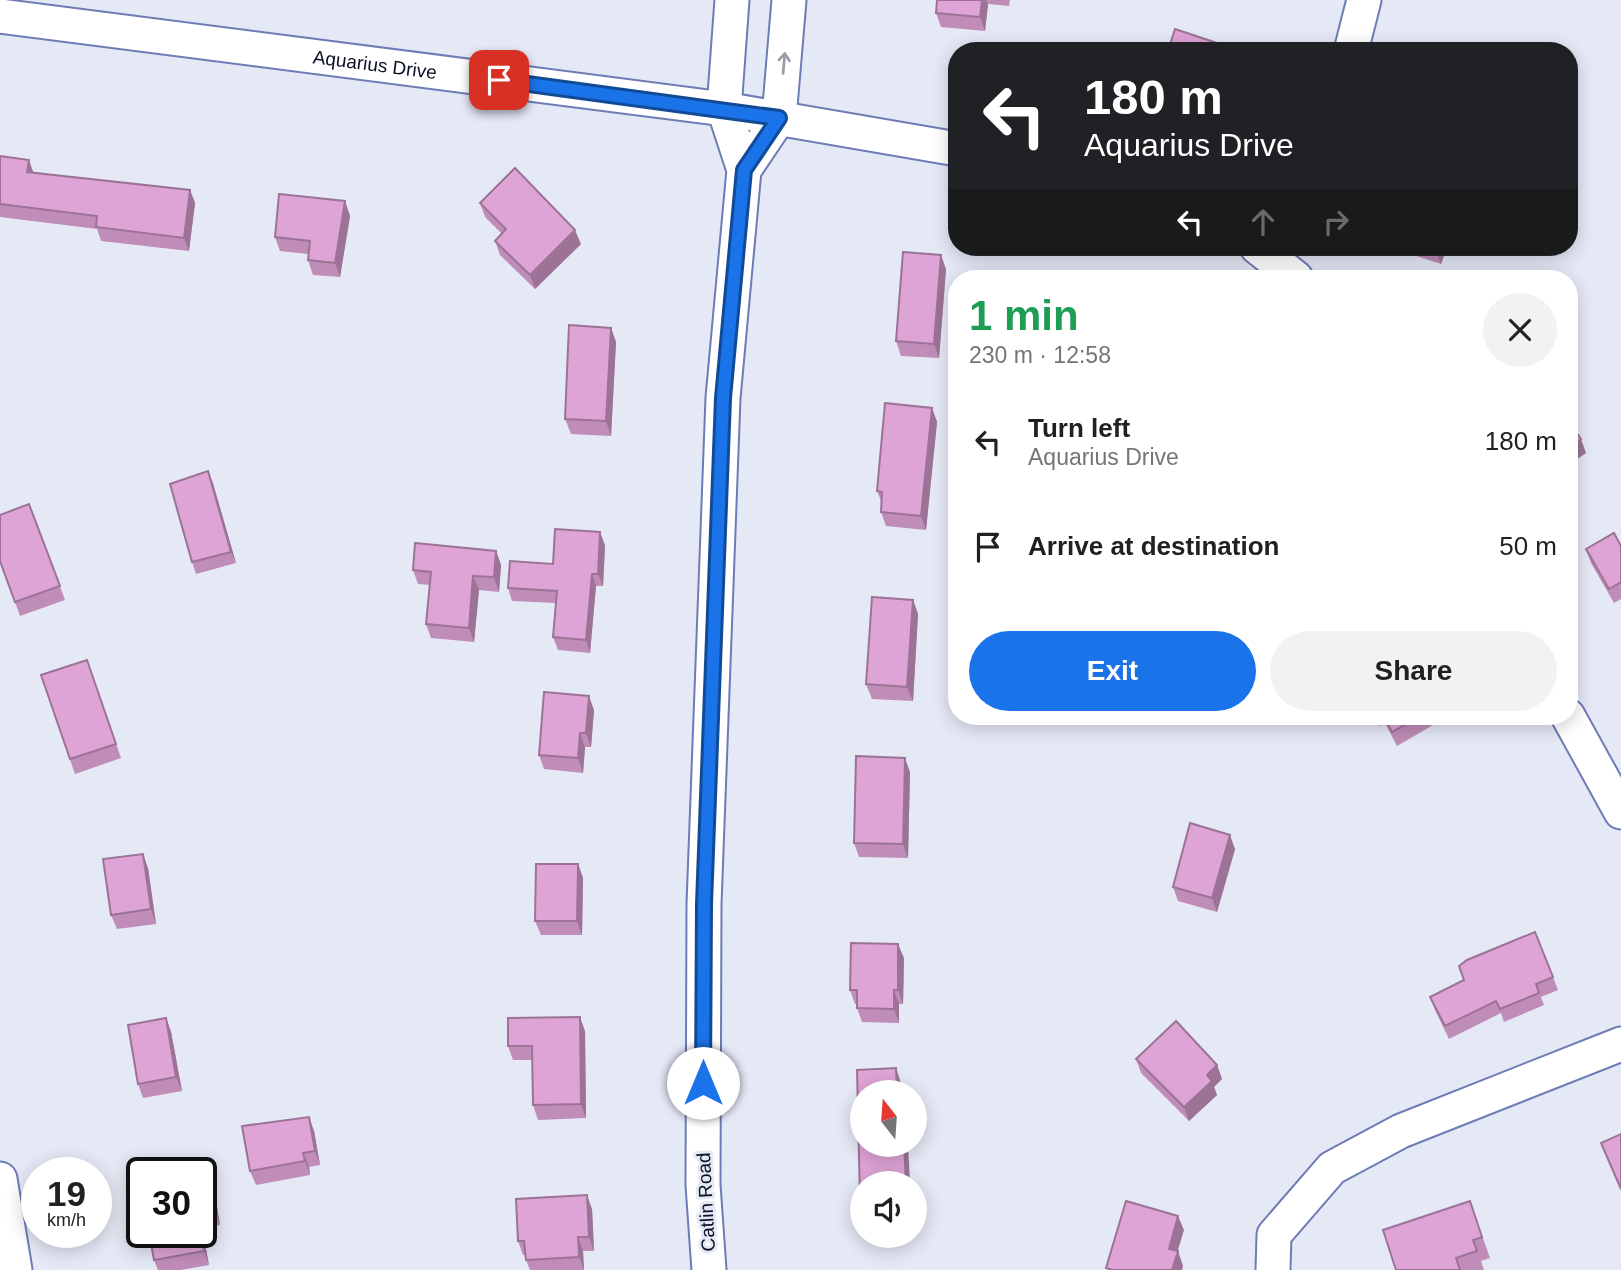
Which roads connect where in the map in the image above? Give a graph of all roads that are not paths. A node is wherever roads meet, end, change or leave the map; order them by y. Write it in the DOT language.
graph roads {
  1 [pos="732,0"];
  2 [pos="789,0"];
  3 [pos="1364,0"];
  4 [pos="0,16"];
  5 [pos="1353,42"];
  6 [pos="724,109"];
  7 [pos="779,118"];
  8 [pos="948,147"];
  9 [pos="744,170"];
  10 [pos="1573,725"];
  11 [pos="1621,812"];
  12 [pos="1621,1044"];
  13 [pos="0,1179"];
  14 [pos="15,1270"];
  15 [pos="709,1270"];
  16 [pos="1273,1270"];
  1 -- 6 [label="street, Catlin Road"];
  7 -- 2 [label="street, Catlin Road, one-way"];
  3 -- 5 [label="street"];
  4 -- 6 [label="street, Aquarius Drive"];
  6 -- 7 [label="street, Aquarius Drive"];
  6 -- 9 [label="street, Catlin Road"];
  7 -- 8 [label="street, Aquarius Drive"];
  7 -- 9 [label="street, Catlin Road"];
  9 -- 15 [label="street, Catlin Road"];
  10 -- 11 [label="street"];
  12 -- 16 [label="street"];
  13 -- 14 [label="street"];
}
